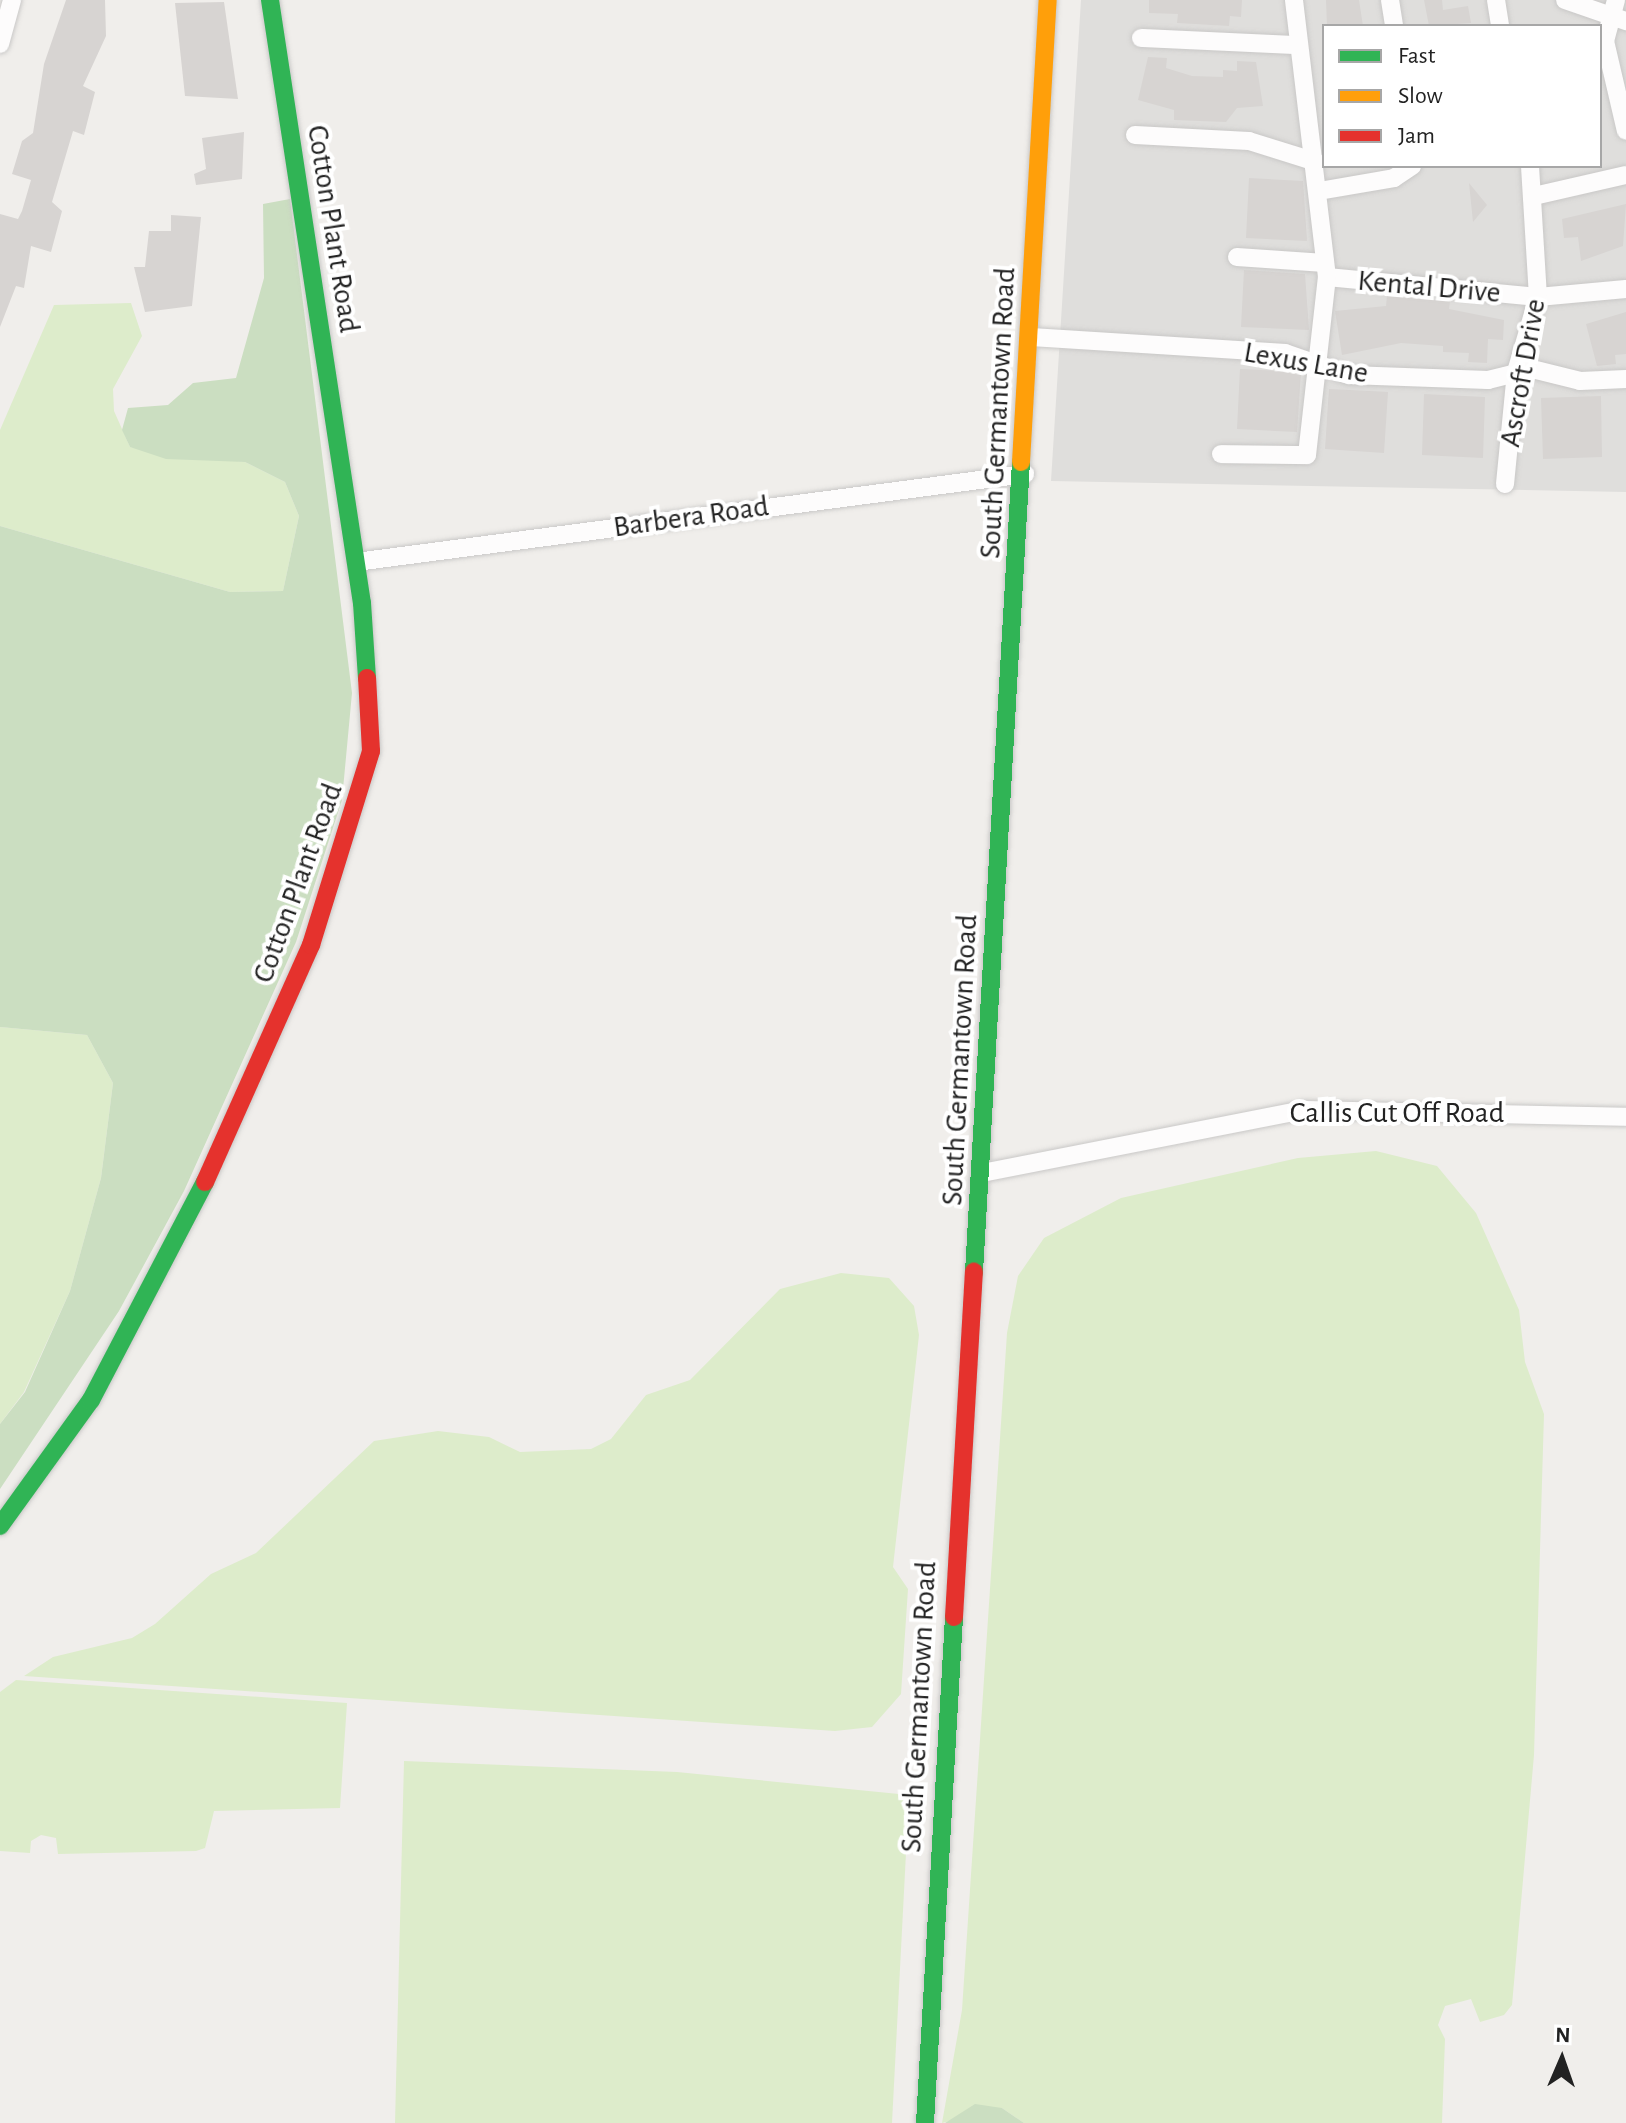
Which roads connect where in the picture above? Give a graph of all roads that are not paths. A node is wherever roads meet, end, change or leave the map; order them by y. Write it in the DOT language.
graph roads {
  1 [pos="12,0"];
  2 [pos="270,0"];
  3 [pos="1048,0"];
  4 [pos="1294,0"];
  5 [pos="1390,0"];
  6 [pos="1496,0"];
  7 [pos="1565,0"];
  8 [pos="1619,13"];
  9 [pos="1394,24"];
  10 [pos="1500,24"];
  11 [pos="1141,38"];
  12 [pos="0,42"];
  13 [pos="1296,45"];
  14 [pos="1626,131"];
  15 [pos="1135,135"];
  16 [pos="1316,162"];
  17 [pos="1409,168"];
  18 [pos="1530,168"];
  19 [pos="1626,175"];
  20 [pos="1319,191"];
  21 [pos="1534,196"];
  22 [pos="1237,257"];
  23 [pos="1326,270"];
  24 [pos="1626,289"];
  25 [pos="1538,297"];
  26 [pos="1031,337"];
  27 [pos="1315,363"];
  28 [pos="1516,372"];
  29 [pos="1626,379"];
  30 [pos="1221,454"];
  31 [pos="1025,474"];
  32 [pos="1505,484"];
  33 [pos="356,562"];
  34 [pos="1626,1117"];
  35 [pos="982,1173"];
  36 [pos="0,1526"];
  37 [pos="925,2123"];
  1 -- 12 [label="street"];
  2 -- 33 [label="main road, Cotton Plant Road"];
  3 -- 26 [label="main road, South Germantown Road"];
  4 -- 13 [label="street"];
  5 -- 9 [label="street"];
  6 -- 10 [label="street"];
  7 -- 8 [label="street"];
  8 -- 14 [label="street"];
  11 -- 13 [label="street"];
  13 -- 16 [label="street"];
  15 -- 16 [label="street"];
  16 -- 20 [label="street"];
  17 -- 20 [label="street"];
  18 -- 21 [label="street, Ascroft Drive"];
  19 -- 21 [label="street"];
  20 -- 23 [label="street"];
  21 -- 25 [label="street, Ascroft Drive"];
  22 -- 23 [label="street, Kental Drive"];
  23 -- 25 [label="street, Kental Drive"];
  23 -- 27 [label="street"];
  24 -- 25 [label="street, Kental Drive"];
  25 -- 28 [label="street, Ascroft Drive"];
  26 -- 27 [label="street, Lexus Lane"];
  26 -- 31 [label="main road, South Germantown Road"];
  27 -- 28 [label="street, Lexus Lane"];
  27 -- 30 [label="street"];
  28 -- 29 [label="street, Lexus Lane"];
  28 -- 32 [label="street, Ascroft Drive"];
  31 -- 33 [label="street, Barbera Road"];
  31 -- 35 [label="main road, South Germantown Road"];
  33 -- 36 [label="main road, Cotton Plant Road"];
  34 -- 35 [label="street, Callis Cut Off Road"];
  35 -- 37 [label="main road, South Germantown Road"];
}
